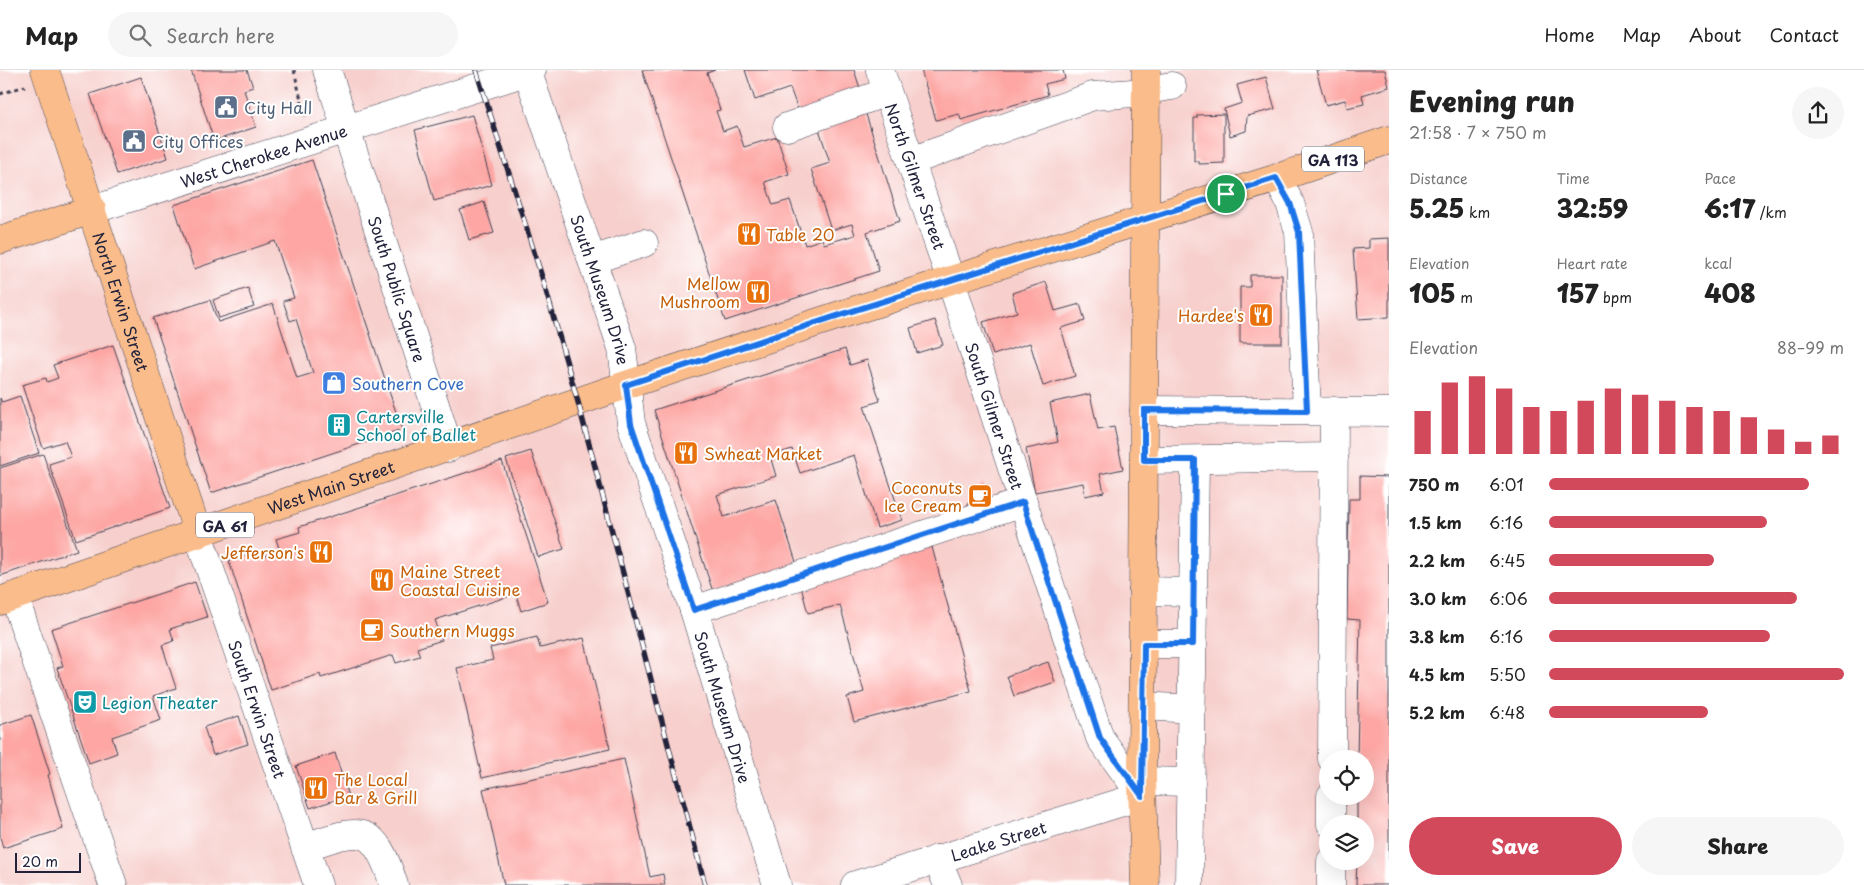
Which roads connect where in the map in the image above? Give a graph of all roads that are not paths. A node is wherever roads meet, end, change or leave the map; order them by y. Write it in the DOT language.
graph roads {
  1 [pos="327,70"];
  2 [pos="529,70"];
  3 [pos="31,78"];
  4 [pos="884,81"];
  5 [pos="1153,85"];
  6 [pos="786,127"];
  7 [pos="347,130"];
  8 [pos="1389,140"];
  9 [pos="911,161"];
  10 [pos="1276,178"];
  11 [pos="92,210"];
  12 [pos="1146,219"];
  13 [pos="0,240"];
  14 [pos="644,243"];
  15 [pos="592,260"];
  16 [pos="951,281"];
  17 [pos="626,385"];
  18 [pos="1144,410"];
  19 [pos="1307,411"];
  20 [pos="1334,411"];
  21 [pos="1389,412"];
  22 [pos="449,448"];
  23 [pos="1334,457"];
  24 [pos="1144,460"];
  25 [pos="1195,460"];
  26 [pos="1023,502"];
  27 [pos="198,534"];
  28 [pos="1143,591"];
  29 [pos="1194,592"];
  30 [pos="7,599"];
  31 [pos="694,610"];
  32 [pos="1144,644"];
  33 [pos="1193,644"];
  34 [pos="1143,706"];
  35 [pos="1192,709"];
  36 [pos="1332,750"];
  37 [pos="1191,782"];
  38 [pos="1142,789"];
  39 [pos="305,847"];
  40 [pos="937,860"];
  41 [pos="1331,870"];
  42 [pos="858,884"];
  43 [pos="113,885"];
  44 [pos="318,885"];
  45 [pos="394,885"];
  46 [pos="777,885"];
  47 [pos="948,885"];
  48 [pos="1145,885"];
  49 [pos="1189,885"];
  50 [pos="1331,885"];
  1 -- 7 [label="street, South Public Square"];
  2 -- 7 [label="street, West Cherokee Avenue"];
  2 -- 15 [label="street, South Museum Drive"];
  3 -- 11 [label="main road, North Erwin Street"];
  4 -- 6 [label="street"];
  4 -- 9 [label="street, North Gilmer Street"];
  5 -- 9 [label="street"];
  5 -- 12 [label="main road"];
  7 -- 11 [label="street, West Cherokee Avenue"];
  7 -- 22 [label="street, South Public Square"];
  8 -- 10 [label="main road, GA 113"];
  9 -- 16 [label="street, North Gilmer Street"];
  10 -- 12 [label="main road, GA 113"];
  10 -- 19 [label="street"];
  11 -- 13 [label="main road, West Cherokee Avenue"];
  11 -- 27 [label="main road, North Erwin Street"];
  12 -- 16 [label="main road, GA 61"];
  12 -- 18 [label="main road"];
  14 -- 15 [label="street"];
  15 -- 17 [label="street, South Museum Drive"];
  16 -- 17 [label="main road, GA 61"];
  16 -- 26 [label="street, South Gilmer Street"];
  17 -- 22 [label="main road, West Main Street / GA 61"];
  17 -- 31 [label="street, South Museum Drive"];
  18 -- 19 [label="street"];
  18 -- 24 [label="main road"];
  19 -- 20 [label="street"];
  20 -- 21 [label="street"];
  20 -- 23 [label="street"];
  22 -- 27 [label="main road, West Main Street / GA 61"];
  23 -- 25 [label="street"];
  23 -- 36 [label="street"];
  24 -- 25 [label="street"];
  24 -- 28 [label="main road"];
  25 -- 29 [label="street"];
  26 -- 31 [label="street"];
  26 -- 38 [label="street, South Gilmer Street"];
  27 -- 30 [label="main road, West Main Street / GA 61"];
  27 -- 39 [label="street, South Erwin Street"];
  28 -- 29 [label="street"];
  28 -- 32 [label="main road"];
  29 -- 33 [label="street"];
  30 -- 43 [label="street"];
  31 -- 46 [label="street, South Museum Drive"];
  32 -- 33 [label="street"];
  32 -- 34 [label="main road"];
  33 -- 35 [label="street"];
  34 -- 35 [label="street"];
  34 -- 38 [label="main road"];
  35 -- 37 [label="street"];
  37 -- 38 [label="street, Leake Street"];
  37 -- 49 [label="street"];
  38 -- 40 [label="street, Leake Street"];
  38 -- 48 [label="main road"];
  39 -- 44 [label="street, South Erwin Street"];
  39 -- 45 [label="street"];
  40 -- 42 [label="street, Leake Street"];
  40 -- 47 [label="street"];
  41 -- 50 [label="street"];
}
